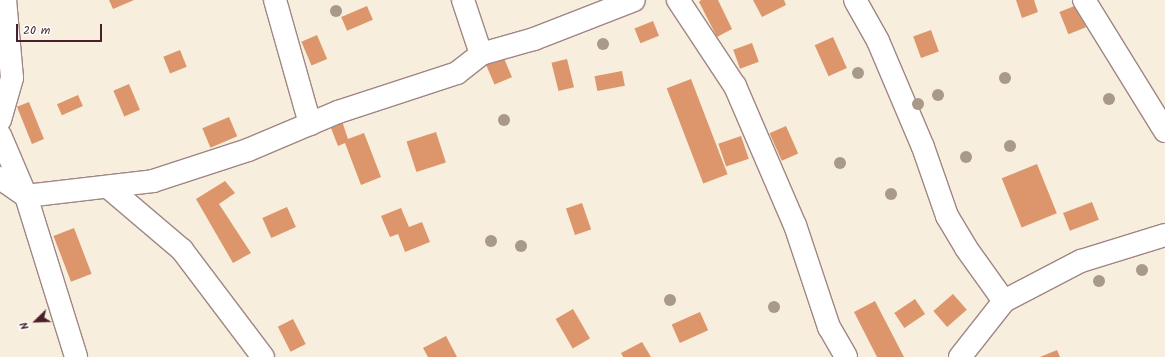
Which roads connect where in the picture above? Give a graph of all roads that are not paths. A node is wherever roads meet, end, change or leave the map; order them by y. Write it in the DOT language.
graph roads {
  1 [pos="5,0"];
  2 [pos="275,0"];
  3 [pos="463,0"];
  4 [pos="634,0"];
  5 [pos="678,0"];
  6 [pos="855,0"];
  7 [pos="1084,0"];
  8 [pos="481,54"];
  9 [pos="0,120"];
  10 [pos="310,124"];
  11 [pos="1165,131"];
  12 [pos="0,135"];
  13 [pos="0,178"];
  14 [pos="108,187"];
  15 [pos="26,196"];
  16 [pos="1165,235"];
  17 [pos="1004,301"];
  18 [pos="76,357"];
  19 [pos="263,357"];
  20 [pos="846,357"];
  21 [pos="960,357"];
  1 -- 9 [label="street"];
  2 -- 10 [label="street"];
  3 -- 8 [label="street"];
  4 -- 8 [label="street"];
  5 -- 20 [label="street"];
  6 -- 17 [label="street"];
  7 -- 11 [label="street"];
  8 -- 10 [label="street"];
  10 -- 14 [label="street"];
  12 -- 15 [label="street"];
  13 -- 15 [label="street"];
  14 -- 15 [label="street"];
  14 -- 19 [label="street"];
  15 -- 18 [label="street"];
  16 -- 17 [label="street"];
  17 -- 21 [label="street"];
}
